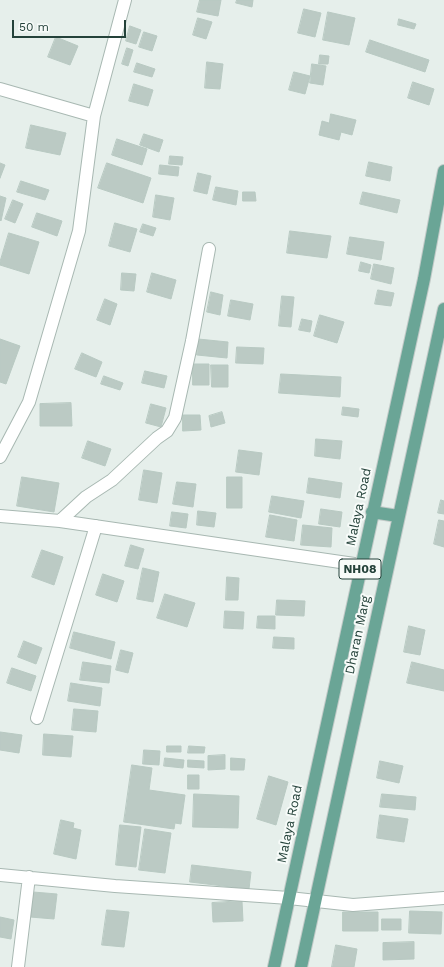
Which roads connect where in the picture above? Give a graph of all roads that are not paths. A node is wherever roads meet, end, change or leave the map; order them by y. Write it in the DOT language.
graph roads {
  1 [pos="125,0"];
  2 [pos="0,89"];
  3 [pos="94,116"];
  4 [pos="444,170"];
  5 [pos="209,249"];
  6 [pos="444,309"];
  7 [pos="0,457"];
  8 [pos="372,512"];
  9 [pos="0,516"];
  10 [pos="398,516"];
  11 [pos="60,521"];
  12 [pos="96,526"];
  13 [pos="361,565"];
  14 [pos="37,718"];
  15 [pos="0,875"];
  16 [pos="29,878"];
  17 [pos="288,898"];
  18 [pos="444,898"];
  19 [pos="315,900"];
  20 [pos="18,967"];
  21 [pos="274,967"];
  22 [pos="301,967"];
  1 -- 3 [label="street"];
  2 -- 3 [label="street"];
  3 -- 7 [label="street"];
  4 -- 8 [label="main road, Malaya Road / NH08"];
  5 -- 11 [label="street"];
  6 -- 10 [label="main road, Dharan Marg / NH08"];
  8 -- 10 [label="main road"];
  8 -- 13 [label="main road, Malaya Road / NH08"];
  9 -- 11 [label="street"];
  10 -- 19 [label="main road, Dharan Marg / NH08"];
  11 -- 12 [label="street"];
  12 -- 13 [label="street"];
  12 -- 14 [label="street"];
  13 -- 17 [label="main road, Malaya Road / NH08"];
  15 -- 16 [label="street"];
  16 -- 17 [label="street"];
  16 -- 20 [label="street"];
  17 -- 19 [label="street"];
  17 -- 21 [label="main road, Malaya Road / NH08"];
  18 -- 19 [label="street"];
  19 -- 22 [label="main road, Dharan Marg / NH08"];
}
